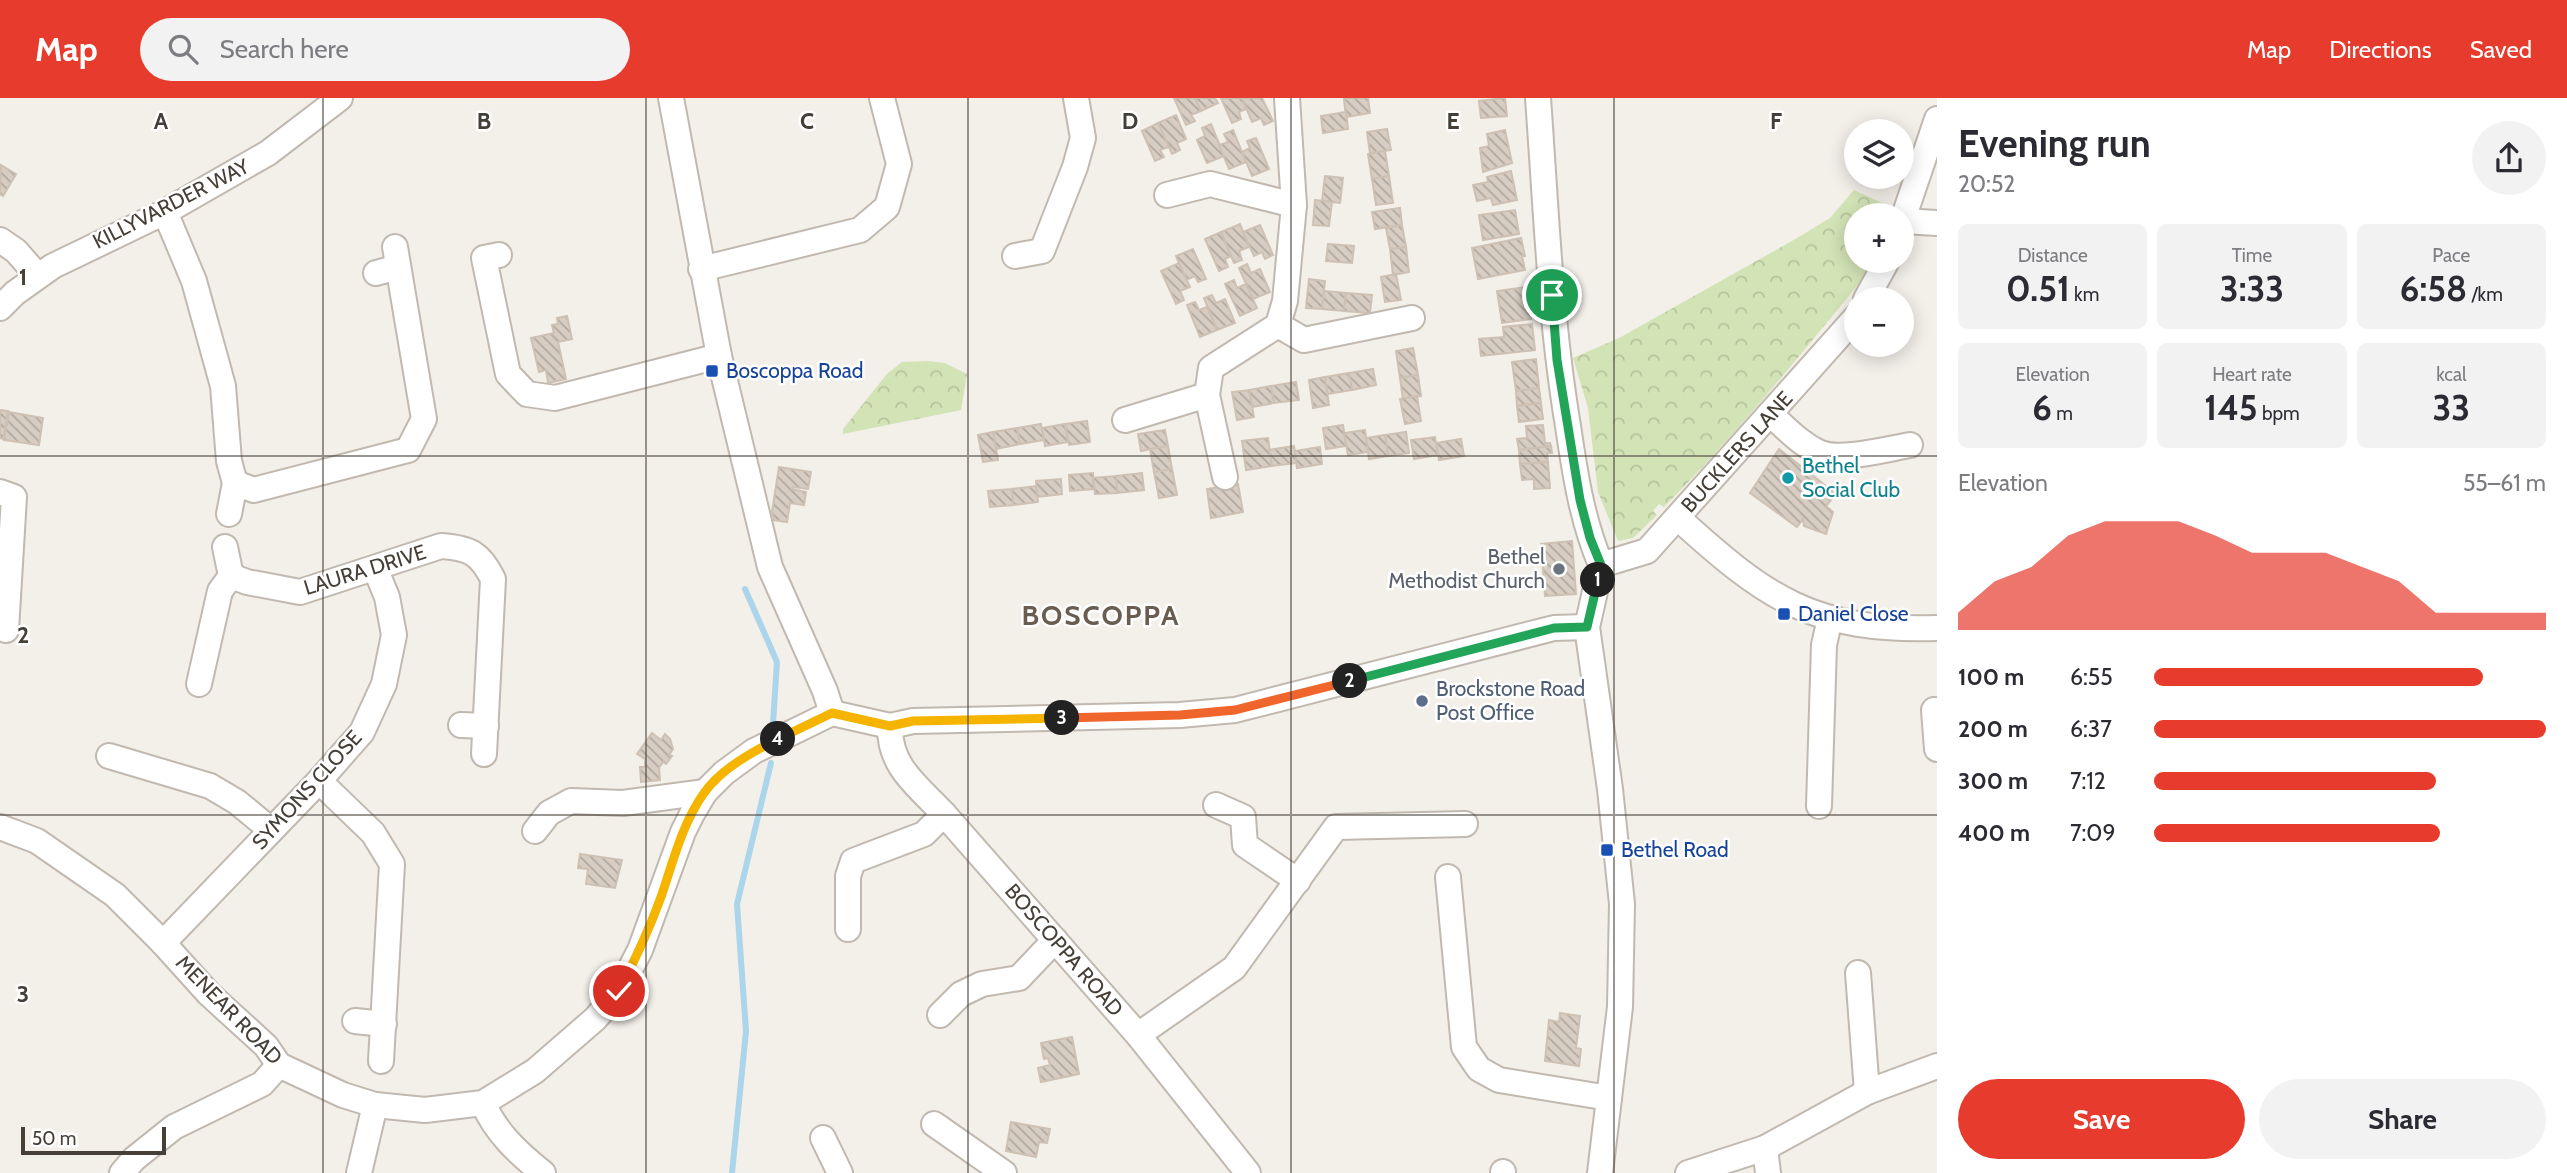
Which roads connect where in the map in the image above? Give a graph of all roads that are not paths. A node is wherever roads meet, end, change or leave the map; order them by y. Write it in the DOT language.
graph roads {
  1 [pos="340,98"];
  2 [pos="671,98"];
  3 [pos="882,98"];
  4 [pos="1076,98"];
  5 [pos="1287,98"];
  6 [pos="1538,98"];
  7 [pos="1937,119"];
  8 [pos="1167,195"];
  9 [pos="1908,203"];
  10 [pos="1294,205"];
  11 [pos="165,212"];
  12 [pos="1914,222"];
  13 [pos="1937,223"];
  14 [pos="0,240"];
  15 [pos="499,255"];
  16 [pos="1015,256"];
  17 [pos="390,262"];
  18 [pos="701,269"];
  19 [pos="37,275"];
  20 [pos="0,308"];
  21 [pos="1412,318"];
  22 [pos="1278,325"];
  23 [pos="1844,331"];
  24 [pos="719,356"];
  25 [pos="1207,395"];
  26 [pos="1770,414"];
  27 [pos="1125,420"];
  28 [pos="1910,445"];
  29 [pos="1225,477"];
  30 [pos="235,483"];
  31 [pos="0,492"];
  32 [pos="229,514"];
  33 [pos="1678,518"];
  34 [pos="225,547"];
  35 [pos="1601,565"];
  36 [pos="375,568"];
  37 [pos="231,576"];
  38 [pos="1830,618"];
  39 [pos="1587,627"];
  40 [pos="1937,628"];
  41 [pos="6,630"];
  42 [pos="199,684"];
  43 [pos="1934,710"];
  44 [pos="832,713"];
  45 [pos="461,725"];
  46 [pos="486,726"];
  47 [pos="890,726"];
  48 [pos="1937,749"];
  49 [pos="484,754"];
  50 [pos="108,756"];
  51 [pos="318,781"];
  52 [pos="705,792"];
  53 [pos="1216,805"];
  54 [pos="1819,806"];
  55 [pos="944,814"];
  56 [pos="1465,824"];
  57 [pos="0,827"];
  58 [pos="271,830"];
  59 [pos="535,831"];
  60 [pos="1298,881"];
  61 [pos="1456,886"];
  62 [pos="848,929"];
  63 [pos="1055,940"];
  64 [pos="163,943"];
  65 [pos="1858,973"];
  66 [pos="940,1015"];
  67 [pos="355,1021"];
  68 [pos="384,1024"];
  69 [pos="1138,1035"];
  70 [pos="381,1061"];
  71 [pos="279,1065"];
  72 [pos="1937,1066"];
  73 [pos="1867,1092"];
  74 [pos="1609,1098"];
  75 [pos="483,1103"];
  76 [pos="376,1105"];
  77 [pos="933,1124"];
  78 [pos="823,1139"];
  79 [pos="1765,1148"];
  80 [pos="1013,1170"];
  81 [pos="122,1173"];
  82 [pos="359,1173"];
  83 [pos="543,1173"];
  84 [pos="840,1173"];
  85 [pos="1248,1173"];
  86 [pos="1600,1173"];
  87 [pos="1688,1173"];
  88 [pos="1768,1173"];
  1 -- 11 [label="street, KILLYVARDER WAY"];
  2 -- 18 [label="street"];
  3 -- 18 [label="street"];
  4 -- 16 [label="street"];
  5 -- 10 [label="street"];
  6 -- 35 [label="street"];
  7 -- 9 [label="street"];
  8 -- 10 [label="street"];
  10 -- 22 [label="street"];
  11 -- 19 [label="street, KILLYVARDER WAY"];
  11 -- 30 [label="street"];
  12 -- 13 [label="street"];
  14 -- 19 [label="street"];
  15 -- 24 [label="street"];
  17 -- 30 [label="street"];
  18 -- 24 [label="street"];
  19 -- 20 [label="street, KILLYVARDER WAY"];
  21 -- 22 [label="street"];
  22 -- 25 [label="street"];
  23 -- 26 [label="street, BUCKLERS LANE"];
  24 -- 44 [label="street"];
  25 -- 27 [label="street"];
  25 -- 29 [label="street"];
  26 -- 28 [label="street"];
  26 -- 33 [label="street, BUCKLERS LANE"];
  30 -- 32 [label="street"];
  31 -- 41 [label="street"];
  33 -- 35 [label="street, BUCKLERS LANE"];
  33 -- 38 [label="street"];
  34 -- 37 [label="street"];
  35 -- 39 [label="street"];
  36 -- 37 [label="street, LAURA DRIVE"];
  36 -- 46 [label="street, LAURA DRIVE"];
  36 -- 51 [label="street, SYMONS CLOSE"];
  37 -- 42 [label="street"];
  38 -- 40 [label="street"];
  38 -- 54 [label="street"];
  39 -- 47 [label="street"];
  39 -- 74 [label="street"];
  43 -- 48 [label="street"];
  44 -- 47 [label="street"];
  44 -- 52 [label="street"];
  45 -- 46 [label="street"];
  46 -- 49 [label="street, LAURA DRIVE"];
  47 -- 55 [label="street, BOSCOPPA ROAD"];
  50 -- 58 [label="street"];
  51 -- 58 [label="street, SYMONS CLOSE"];
  51 -- 68 [label="street"];
  52 -- 59 [label="street"];
  52 -- 75 [label="street"];
  53 -- 60 [label="street"];
  55 -- 62 [label="street"];
  55 -- 63 [label="street, BOSCOPPA ROAD"];
  56 -- 60 [label="street"];
  57 -- 64 [label="street, MENEAR ROAD"];
  58 -- 64 [label="street, SYMONS CLOSE"];
  60 -- 69 [label="street"];
  61 -- 74 [label="street"];
  63 -- 66 [label="street"];
  63 -- 69 [label="street, BOSCOPPA ROAD"];
  64 -- 71 [label="street, MENEAR ROAD"];
  65 -- 73 [label="street"];
  67 -- 68 [label="street"];
  68 -- 70 [label="street"];
  69 -- 85 [label="street, BOSCOPPA ROAD"];
  71 -- 76 [label="street, MENEAR ROAD"];
  71 -- 81 [label="street"];
  72 -- 73 [label="street"];
  73 -- 79 [label="street"];
  74 -- 86 [label="street"];
  75 -- 76 [label="street, MENEAR ROAD"];
  75 -- 83 [label="street"];
  76 -- 82 [label="street"];
  77 -- 80 [label="street"];
  78 -- 84 [label="street"];
  79 -- 87 [label="street"];
  79 -- 88 [label="street"];
}
